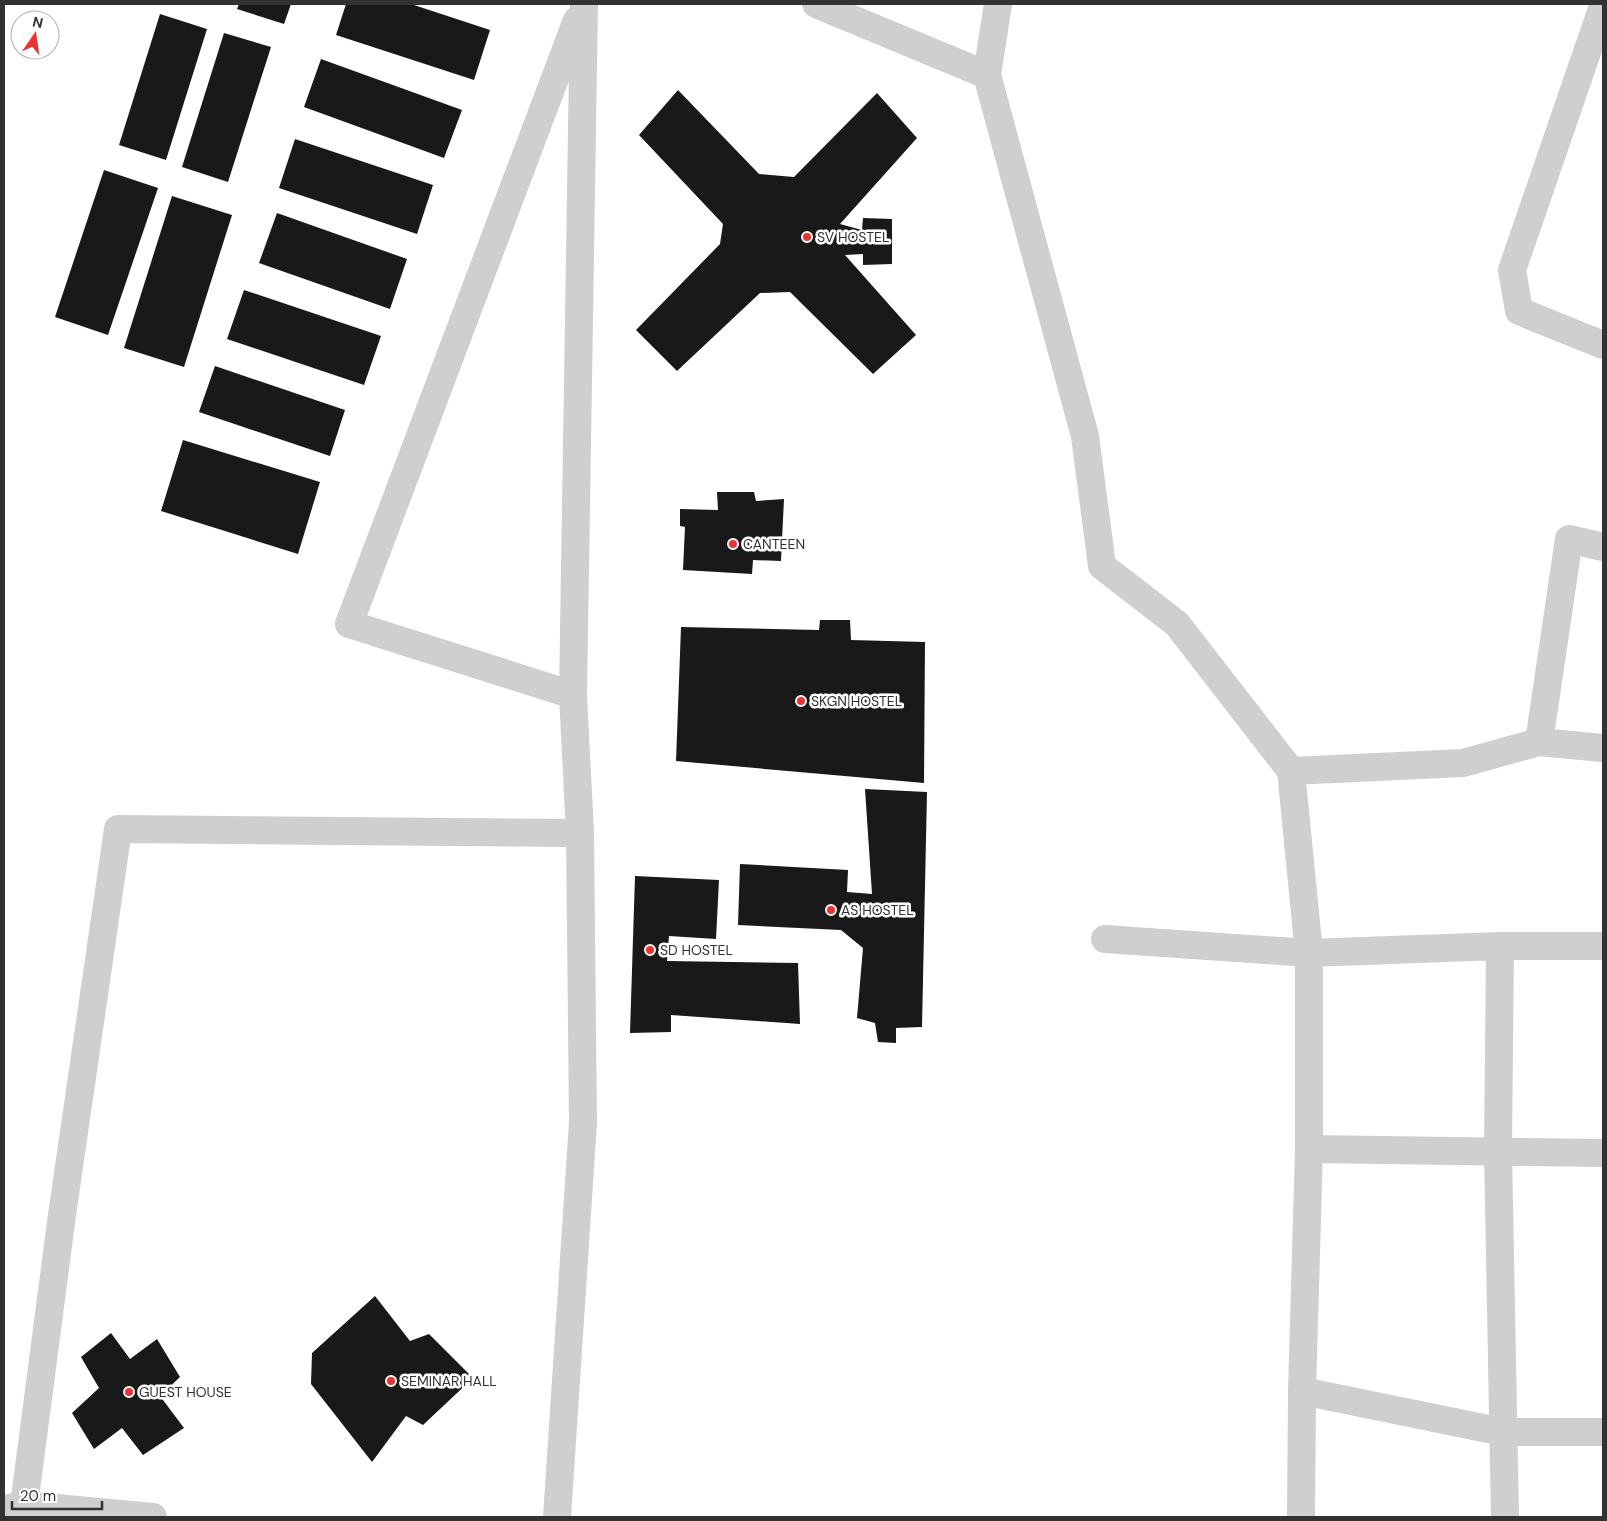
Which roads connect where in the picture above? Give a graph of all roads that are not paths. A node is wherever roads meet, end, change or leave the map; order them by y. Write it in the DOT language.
graph roads {
  1 [pos="583,4"];
  2 [pos="816,4"];
  3 [pos="998,4"];
  4 [pos="1603,6"];
  5 [pos="986,75"];
  6 [pos="1603,345"];
  7 [pos="1603,547"];
  8 [pos="573,695"];
  9 [pos="1539,742"];
  10 [pos="1603,748"];
  11 [pos="1291,771"];
  12 [pos="580,833"];
  13 [pos="1105,939"];
  14 [pos="1500,946"];
  15 [pos="1603,946"];
  16 [pos="1310,953"];
  17 [pos="1308,1149"];
  18 [pos="1498,1151"];
  19 [pos="1603,1153"];
  20 [pos="1302,1391"];
  21 [pos="1503,1432"];
  22 [pos="1603,1432"];
  23 [pos="14,1507"];
  24 [pos="153,1517"];
  25 [pos="556,1517"];
  26 [pos="1301,1517"];
  27 [pos="1505,1517"];
  1 -- 8 [label="street"];
  1 -- 8 [label="street"];
  2 -- 5 [label="street"];
  3 -- 5 [label="street"];
  4 -- 6 [label="street"];
  5 -- 11 [label="street"];
  7 -- 9 [label="street"];
  8 -- 12 [label="street"];
  9 -- 10 [label="street"];
  9 -- 11 [label="street"];
  11 -- 16 [label="street"];
  12 -- 23 [label="street"];
  12 -- 25 [label="street"];
  13 -- 16 [label="street"];
  14 -- 15 [label="street"];
  14 -- 16 [label="street"];
  14 -- 18 [label="street"];
  16 -- 17 [label="street"];
  17 -- 18 [label="street"];
  17 -- 20 [label="street"];
  18 -- 19 [label="street"];
  18 -- 21 [label="street"];
  20 -- 21 [label="street"];
  20 -- 26 [label="street"];
  21 -- 22 [label="street"];
  21 -- 27 [label="street"];
  23 -- 24 [label="street"];
}
